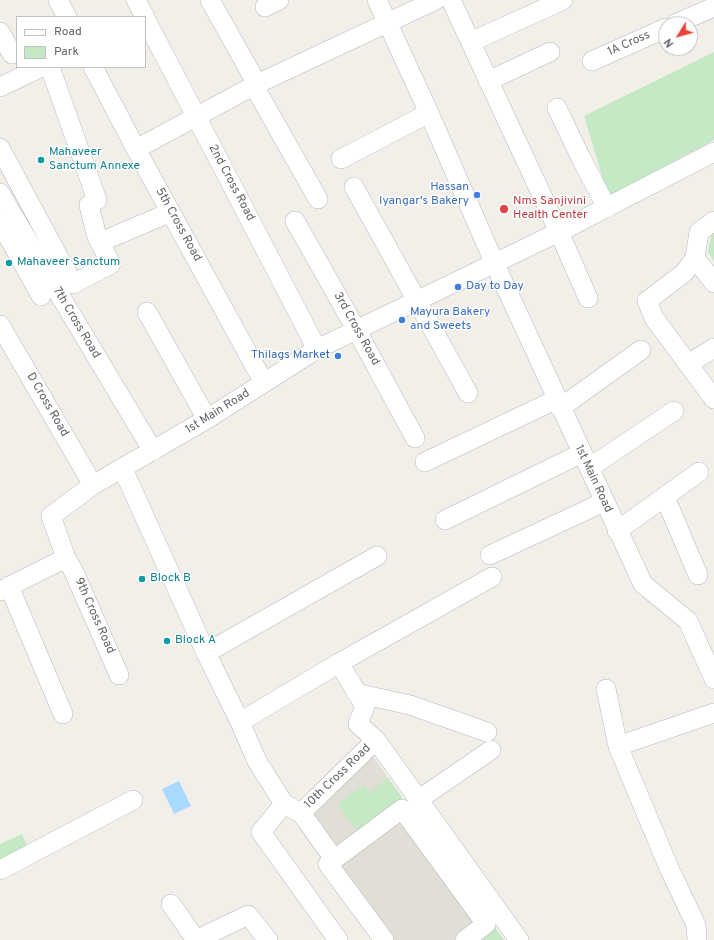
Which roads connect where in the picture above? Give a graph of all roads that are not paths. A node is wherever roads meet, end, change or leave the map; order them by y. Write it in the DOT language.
graph roads {
  1 [pos="58,0"];
  2 [pos="136,0"];
  3 [pos="210,0"];
  4 [pos="377,0"];
  5 [pos="436,0"];
  6 [pos="450,0"];
  7 [pos="564,0"];
  8 [pos="714,7"];
  9 [pos="66,16"];
  10 [pos="144,16"];
  11 [pos="693,16"];
  12 [pos="146,19"];
  13 [pos="387,23"];
  14 [pos="0,32"];
  15 [pos="658,32"];
  16 [pos="471,42"];
  17 [pos="550,52"];
  18 [pos="12,54"];
  19 [pos="592,61"];
  20 [pos="40,68"];
  21 [pos="50,68"];
  22 [pos="94,68"];
  23 [pos="488,81"];
  24 [pos="256,85"];
  25 [pos="0,87"];
  26 [pos="557,108"];
  27 [pos="429,113"];
  28 [pos="196,117"];
  29 [pos="0,148"];
  30 [pos="136,149"];
  31 [pos="714,152"];
  32 [pos="341,159"];
  33 [pos="354,187"];
  34 [pos="0,193"];
  35 [pos="318,199"];
  36 [pos="607,208"];
  37 [pos="171,212"];
  38 [pos="295,220"];
  39 [pos="714,221"];
  40 [pos="0,222"];
  41 [pos="559,232"];
  42 [pos="110,238"];
  43 [pos="695,258"];
  44 [pos="494,262"];
  45 [pos="714,283"];
  46 [pos="41,296"];
  47 [pos="588,298"];
  48 [pos="417,300"];
  49 [pos="147,312"];
  50 [pos="0,326"];
  51 [pos="356,329"];
  52 [pos="317,348"];
  53 [pos="714,348"];
  54 [pos="641,350"];
  55 [pos="688,364"];
  56 [pos="264,383"];
  57 [pos="468,393"];
  58 [pos="714,399"];
  59 [pos="559,403"];
  60 [pos="674,411"];
  61 [pos="207,419"];
  62 [pos="415,438"];
  63 [pos="153,452"];
  64 [pos="586,461"];
  65 [pos="425,462"];
  66 [pos="123,469"];
  67 [pos="699,472"];
  68 [pos="93,485"];
  69 [pos="665,497"];
  70 [pos="604,502"];
  71 [pos="445,520"];
  72 [pos="617,531"];
  73 [pos="490,555"];
  74 [pos="377,556"];
  75 [pos="66,558"];
  76 [pos="698,575"];
  77 [pos="492,577"];
  78 [pos="4,588"];
  79 [pos="206,653"];
  80 [pos="339,664"];
  81 [pos="119,676"];
  82 [pos="714,679"];
  83 [pos="606,689"];
  84 [pos="356,693"];
  85 [pos="714,713"];
  86 [pos="63,714"];
  87 [pos="240,722"];
  88 [pos="376,740"];
  89 [pos="618,746"];
  90 [pos="133,800"];
  91 [pos="418,800"];
  92 [pos="284,804"];
  93 [pos="301,813"];
  94 [pos="334,859"];
  95 [pos="0,870"];
  96 [pos="171,904"];
  97 [pos="196,940"];
  98 [pos="268,940"];
  99 [pos="338,940"];
  100 [pos="384,940"];
  101 [pos="465,940"];
  102 [pos="519,940"];
  103 [pos="697,940"];
  1 -- 9 [label="street"];
  2 -- 10 [label="street, 2nd Cross Road"];
  3 -- 24 [label="street"];
  4 -- 13 [label="street"];
  5 -- 13 [label="street"];
  6 -- 16 [label="street"];
  7 -- 16 [label="street"];
  8 -- 11 [label="street"];
  12 -- 28 [label="street, 2nd Cross Road"];
  13 -- 24 [label="street"];
  13 -- 27 [label="street"];
  14 -- 18 [label="street"];
  15 -- 19 [label="street, 1A Cross"];
  16 -- 23 [label="street"];
  17 -- 23 [label="street"];
  20 -- 25 [label="street"];
  21 -- 29 [label="street"];
  22 -- 30 [label="street, 5th Cross Road"];
  23 -- 41 [label="street"];
  24 -- 28 [label="street"];
  24 -- 35 [label="street"];
  26 -- 36 [label="street"];
  27 -- 32 [label="street"];
  27 -- 44 [label="street"];
  28 -- 30 [label="street"];
  28 -- 52 [label="street, 2nd Cross Road"];
  30 -- 37 [label="street, 5th Cross Road"];
  31 -- 36 [label="street, 1st Main Road"];
  33 -- 48 [label="street"];
  34 -- 63 [label="street, 7th Cross Road"];
  36 -- 41 [label="street, 1st Main Road"];
  37 -- 42 [label="street"];
  37 -- 56 [label="street, 5th Cross Road"];
  38 -- 51 [label="street, 3rd Cross Road"];
  39 -- 43 [label="street"];
  40 -- 46 [label="street"];
  41 -- 44 [label="street, 1st Main Road"];
  41 -- 47 [label="street"];
  43 -- 45 [label="street"];
  43 -- 55 [label="street"];
  44 -- 48 [label="street, 1st Main Road"];
  44 -- 59 [label="street, 1st Main Road"];
  48 -- 51 [label="street, 1st Main Road"];
  48 -- 57 [label="street"];
  49 -- 61 [label="street"];
  50 -- 68 [label="street, D Cross Road"];
  51 -- 52 [label="street, 1st Main Road"];
  51 -- 62 [label="street, 3rd Cross Road"];
  52 -- 56 [label="street, 1st Main Road"];
  53 -- 55 [label="street"];
  54 -- 59 [label="street"];
  55 -- 58 [label="street"];
  56 -- 61 [label="street, 1st Main Road"];
  59 -- 64 [label="street, 1st Main Road"];
  59 -- 65 [label="street"];
  60 -- 64 [label="street"];
  61 -- 63 [label="street, 1st Main Road"];
  63 -- 66 [label="street, 1st Main Road"];
  64 -- 70 [label="street, 1st Main Road"];
  64 -- 71 [label="street"];
  66 -- 68 [label="street, 1st Main Road"];
  66 -- 79 [label="street, 10th Cross Road"];
  67 -- 69 [label="street"];
  68 -- 75 [label="street, 1st Main Road"];
  69 -- 72 [label="street"];
  69 -- 76 [label="street"];
  70 -- 72 [label="street, 1st Main Road"];
  70 -- 73 [label="street"];
  72 -- 82 [label="street, 1st Main Road"];
  74 -- 79 [label="street"];
  75 -- 78 [label="street"];
  75 -- 81 [label="street, 9th Cross Road"];
  77 -- 80 [label="street"];
  78 -- 86 [label="street"];
  79 -- 87 [label="street, 10th Cross Road"];
  80 -- 84 [label="street"];
  80 -- 87 [label="street"];
  83 -- 89 [label="street"];
  84 -- 88 [label="street"];
  84 -- 91 [label="street"];
  85 -- 89 [label="street"];
  87 -- 92 [label="street, 10th Cross Road"];
  88 -- 91 [label="street, 10th Cross Road"];
  88 -- 93 [label="street, 10th Cross Road"];
  89 -- 103 [label="street"];
  90 -- 95 [label="street"];
  91 -- 102 [label="street, 10th Cross Road"];
  92 -- 93 [label="street, 10th Cross Road"];
  92 -- 99 [label="street"];
  93 -- 94 [label="street"];
  94 -- 100 [label="street"];
  94 -- 101 [label="street"];
  96 -- 97 [label="street"];
  97 -- 98 [label="street"];
}
